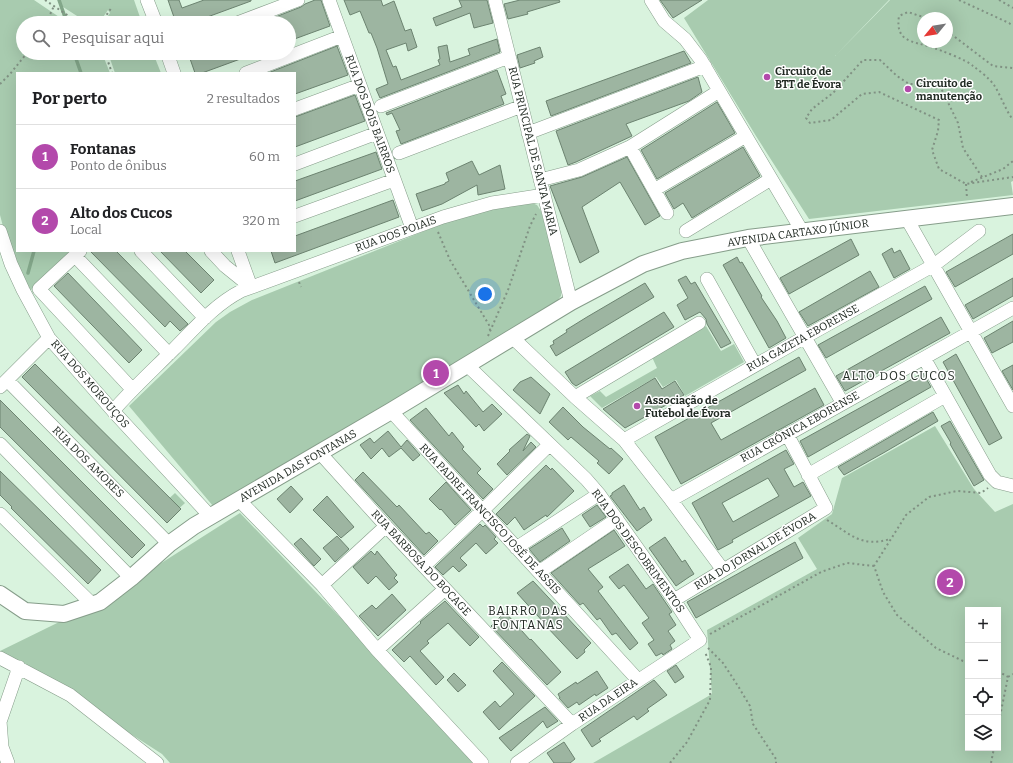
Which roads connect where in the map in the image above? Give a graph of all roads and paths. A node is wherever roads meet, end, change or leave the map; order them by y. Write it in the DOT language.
graph roads {
  1 [pos="45,0"];
  2 [pos="298,0"];
  3 [pos="329,0"];
  4 [pos="496,0"];
  5 [pos="651,0"];
  6 [pos="959,0"];
  7 [pos="999,0"];
  8 [pos="150,1"];
  9 [pos="54,6"];
  10 [pos="112,7"];
  11 [pos="1013,8"];
  12 [pos="917,15"];
  13 [pos="49,16"];
  14 [pos="69,16"];
  15 [pos="106,16"];
  16 [pos="154,16"];
  17 [pos="256,16"];
  18 [pos="1013,26"];
  19 [pos="953,35"];
  20 [pos="342,36"];
  21 [pos="917,43"];
  22 [pos="934,48"];
  23 [pos="296,54"];
  24 [pos="509,57"];
  25 [pos="21,60"];
  26 [pos="107,60"];
  27 [pos="169,60"];
  28 [pos="280,60"];
  29 [pos="703,63"];
  30 [pos="1013,68"];
  31 [pos="112,72"];
  32 [pos="174,72"];
  33 [pos="249,72"];
  34 [pos="0,84"];
  35 [pos="360,85"];
  36 [pos="719,91"];
  37 [pos="381,106"];
  38 [pos="522,106"];
  39 [pos="296,109"];
  40 [pos="1013,120"];
  41 [pos="528,132"];
  42 [pos="378,133"];
  43 [pos="746,136"];
  44 [pos="630,147"];
  45 [pos="399,152"];
  46 [pos="1013,161"];
  47 [pos="296,164"];
  48 [pos="982,177"];
  49 [pos="1013,177"];
  50 [pos="771,179"];
  51 [pos="394,180"];
  52 [pos="540,180"];
  53 [pos="966,184"];
  54 [pos="654,190"];
  55 [pos="545,198"];
  56 [pos="1013,206"];
  57 [pos="667,213"];
  58 [pos="296,216"];
  59 [pos="907,219"];
  60 [pos="434,227"];
  61 [pos="412,228"];
  62 [pos="0,231"];
  63 [pos="686,231"];
  64 [pos="802,231"];
  65 [pos="979,231"];
  66 [pos="748,238"];
  67 [pos="142,252"];
  68 [pos="212,252"];
  69 [pos="238,252"];
  70 [pos="78,254"];
  71 [pos="934,266"];
  72 [pos="707,279"];
  73 [pos="299,281"];
  74 [pos="251,287"];
  75 [pos="301,287"];
  76 [pos="571,302"];
  77 [pos="1013,308"];
  78 [pos="205,318"];
  79 [pos="699,323"];
  80 [pos="490,331"];
  81 [pos="971,331"];
  82 [pos="805,337"];
  83 [pos="49,338"];
  84 [pos="513,338"];
  85 [pos="489,341"];
  86 [pos="169,354"];
  87 [pos="924,358"];
  88 [pos="755,365"];
  89 [pos="468,366"];
  90 [pos="4,384"];
  91 [pos="132,389"];
  92 [pos="1010,392"];
  93 [pos="945,396"];
  94 [pos="575,397"];
  95 [pos="842,402"];
  96 [pos="1013,406"];
  97 [pos="113,411"];
  98 [pos="391,412"];
  99 [pos="787,434"];
  100 [pos="624,440"];
  101 [pos="0,444"];
  102 [pos="549,445"];
  103 [pos="320,453"];
  104 [pos="808,475"];
  105 [pos="997,482"];
  106 [pos="1013,486"];
  107 [pos="599,494"];
  108 [pos="239,500"];
  109 [pos="671,500"];
  110 [pos="482,511"];
  111 [pos="0,514"];
  112 [pos="818,514"];
  113 [pos="211,517"];
  114 [pos="617,519"];
  115 [pos="386,526"];
  116 [pos="890,539"];
  117 [pos="169,544"];
  118 [pos="516,548"];
  119 [pos="424,566"];
  120 [pos="874,566"];
  121 [pos="723,570"];
  122 [pos="539,572"];
  123 [pos="131,578"];
  124 [pos="322,585"];
  125 [pos="445,589"];
  126 [pos="0,594"];
  127 [pos="674,600"];
  128 [pos="92,604"];
  129 [pos="700,640"];
  130 [pos="377,650"];
  131 [pos="0,658"];
  132 [pos="965,661"];
  133 [pos="18,667"];
  134 [pos="1001,673"];
  135 [pos="1013,674"];
  136 [pos="1008,677"];
  137 [pos="638,680"];
  138 [pos="1000,715"];
  139 [pos="0,721"];
  140 [pos="572,724"];
  141 [pos="993,751"];
  142 [pos="8,763"];
  143 [pos="157,763"];
  144 [pos="482,763"];
  145 [pos="517,763"];
  146 [pos="670,763"];
  147 [pos="776,763"];
  148 [pos="991,763"];
  1 -- 9 [label="path"];
  2 -- 17 [label="street"];
  3 -- 20 [label="street, RUA DOS DOIS BAIRROS"];
  4 -- 24 [label="street, RUA PRINCIPAL DE SANTA MARIA"];
  5 -- 29 [label="street"];
  6 -- 18 [label="path"];
  7 -- 11 [label="path"];
  8 -- 16 [label="street"];
  9 -- 13 [label="path"];
  9 -- 14 [label="path"];
  10 -- 15 [label="path"];
  12 -- 21 [label="path"];
  19 -- 30 [label="path"];
  20 -- 23 [label="street"];
  20 -- 35 [label="street, RUA DOS DOIS BAIRROS"];
  22 -- 40 [label="path"];
  24 -- 37 [label="street"];
  24 -- 38 [label="street, RUA PRINCIPAL DE SANTA MARIA"];
  25 -- 34 [label="path"];
  26 -- 31 [label="path"];
  27 -- 32 [label="street"];
  28 -- 33 [label="street"];
  29 -- 36 [label="street"];
  29 -- 41 [label="street"];
  35 -- 39 [label="street"];
  35 -- 42 [label="street, RUA DOS DOIS BAIRROS"];
  36 -- 43 [label="street"];
  36 -- 44 [label="street"];
  38 -- 41 [label="street, RUA PRINCIPAL DE SANTA MARIA"];
  38 -- 45 [label="street"];
  41 -- 52 [label="street, RUA PRINCIPAL DE SANTA MARIA"];
  42 -- 47 [label="street"];
  42 -- 51 [label="street, RUA DOS DOIS BAIRROS"];
  43 -- 50 [label="street"];
  43 -- 54 [label="street"];
  44 -- 52 [label="street"];
  44 -- 54 [label="street"];
  46 -- 48 [label="path"];
  48 -- 53 [label="path"];
  48 -- 53 [label="path"];
  49 -- 53 [label="path"];
  50 -- 63 [label="street"];
  50 -- 64 [label="street"];
  51 -- 58 [label="street"];
  51 -- 61 [label="street, RUA DOS DOIS BAIRROS"];
  52 -- 55 [label="street, RUA PRINCIPAL DE SANTA MARIA"];
  54 -- 57 [label="street"];
  55 -- 61 [label="street, RUA DOS POIAIS"];
  55 -- 76 [label="street, RUA PRINCIPAL DE SANTA MARIA"];
  55 -- 80 [label="path"];
  56 -- 59 [label="street, AVENIDA CARTAXO JÚNIOR"];
  59 -- 64 [label="street, AVENIDA CARTAXO JÚNIOR"];
  59 -- 71 [label="street"];
  60 -- 80 [label="path"];
  61 -- 74 [label="street, RUA DOS POIAIS"];
  62 -- 83 [label="street, RUA DOS MOROUÇOS"];
  64 -- 66 [label="street, AVENIDA CARTAXO JÚNIOR"];
  65 -- 71 [label="street, RUA GAZETA EBORENSE"];
  66 -- 76 [label="street, AVENIDA CARTAXO JÚNIOR"];
  66 -- 82 [label="street"];
  67 -- 78 [label="street"];
  68 -- 74 [label="street"];
  69 -- 74 [label="street"];
  70 -- 86 [label="street"];
  70 -- 91 [label="street"];
  71 -- 81 [label="street"];
  71 -- 82 [label="street, RUA GAZETA EBORENSE"];
  72 -- 88 [label="street"];
  73 -- 75 [label="path"];
  74 -- 78 [label="street, RUA DOS POIAIS"];
  76 -- 84 [label="street, AVENIDA DAS FONTANAS"];
  77 -- 81 [label="street, RUA CRÓNICA EBORENSE"];
  78 -- 86 [label="street, RUA DOS POIAIS"];
  79 -- 94 [label="street"];
  80 -- 85 [label="path"];
  81 -- 87 [label="street, RUA CRÓNICA EBORENSE"];
  81 -- 92 [label="street"];
  82 -- 88 [label="street, RUA GAZETA EBORENSE"];
  82 -- 95 [label="street"];
  83 -- 90 [label="street"];
  83 -- 97 [label="street, RUA DOS MOROUÇOS"];
  84 -- 89 [label="street, AVENIDA DAS FONTANAS"];
  84 -- 94 [label="street"];
  86 -- 91 [label="street, RUA DOS POIAIS"];
  87 -- 93 [label="street"];
  87 -- 95 [label="street, RUA CRÓNICA EBORENSE"];
  88 -- 100 [label="street, RUA GAZETA EBORENSE"];
  89 -- 98 [label="street, AVENIDA DAS FONTANAS"];
  89 -- 102 [label="street, RUA DOS DESCOBRIMENTOS"];
  90 -- 117 [label="street, RUA DOS AMORES"];
  91 -- 97 [label="street, RUA DOS POIAIS"];
  92 -- 96 [label="street"];
  93 -- 104 [label="street"];
  93 -- 105 [label="street"];
  94 -- 100 [label="street"];
  95 -- 99 [label="street, RUA CRÓNICA EBORENSE"];
  97 -- 113 [label="street, RUA DOS MOROUÇOS"];
  98 -- 103 [label="street, AVENIDA DAS FONTANAS"];
  98 -- 110 [label="street, RUA PADRE FRANCISCO JOSÉ DE ASSIS"];
  99 -- 104 [label="street, RUA DO JORNAL DE ÉVORA"];
  99 -- 109 [label="street, RUA CRÓNICA EBORENSE"];
  100 -- 109 [label="street"];
  101 -- 123 [label="street"];
  102 -- 107 [label="street, RUA DOS DESCOBRIMENTOS"];
  102 -- 110 [label="street"];
  103 -- 108 [label="street, AVENIDA DAS FONTANAS"];
  103 -- 115 [label="street, RUA BARBOSA DO BOCAGE"];
  104 -- 112 [label="street, RUA DO JORNAL DE ÉVORA"];
  105 -- 106 [label="street"];
  105 -- 116 [label="path"];
  107 -- 114 [label="street, RUA DOS DESCOBRIMENTOS"];
  107 -- 118 [label="street"];
  108 -- 113 [label="street, AVENIDA DAS FONTANAS"];
  108 -- 124 [label="street"];
  109 -- 121 [label="street"];
  110 -- 118 [label="street, RUA PADRE FRANCISCO JOSÉ DE ASSIS"];
  110 -- 119 [label="street"];
  111 -- 128 [label="street"];
  112 -- 116 [label="path"];
  112 -- 121 [label="street, RUA DO JORNAL DE ÉVORA"];
  113 -- 117 [label="street, AVENIDA DAS FONTANAS"];
  114 -- 122 [label="street"];
  114 -- 127 [label="street, RUA DOS DESCOBRIMENTOS"];
  115 -- 119 [label="street, RUA BARBOSA DO BOCAGE"];
  115 -- 124 [label="street"];
  116 -- 120 [label="path"];
  117 -- 123 [label="street, AVENIDA DAS FONTANAS"];
  118 -- 122 [label="street, RUA PADRE FRANCISCO JOSÉ DE ASSIS"];
  119 -- 125 [label="street, RUA BARBOSA DO BOCAGE"];
  120 -- 129 [label="path"];
  120 -- 132 [label="path"];
  121 -- 127 [label="street, RUA DO JORNAL DE ÉVORA"];
  122 -- 137 [label="street, RUA PADRE FRANCISCO JOSÉ DE ASSIS"];
  123 -- 128 [label="street, AVENIDA DAS FONTANAS"];
  124 -- 130 [label="street"];
  125 -- 130 [label="street"];
  125 -- 140 [label="street, RUA BARBOSA DO BOCAGE"];
  126 -- 128 [label="street, AVENIDA DAS FONTANAS"];
  127 -- 129 [label="street, RUA DOS DESCOBRIMENTOS"];
  129 -- 137 [label="street, RUA DA EIRA"];
  129 -- 146 [label="path"];
  129 -- 147 [label="path"];
  130 -- 144 [label="street"];
  131 -- 133 [label="street"];
  133 -- 139 [label="street"];
  133 -- 143 [label="street"];
  134 -- 136 [label="path"];
  135 -- 136 [label="path"];
  136 -- 138 [label="path"];
  137 -- 140 [label="street, RUA DA EIRA"];
  139 -- 142 [label="street"];
  140 -- 145 [label="street, RUA DA EIRA"];
  141 -- 148 [label="path"];
}
